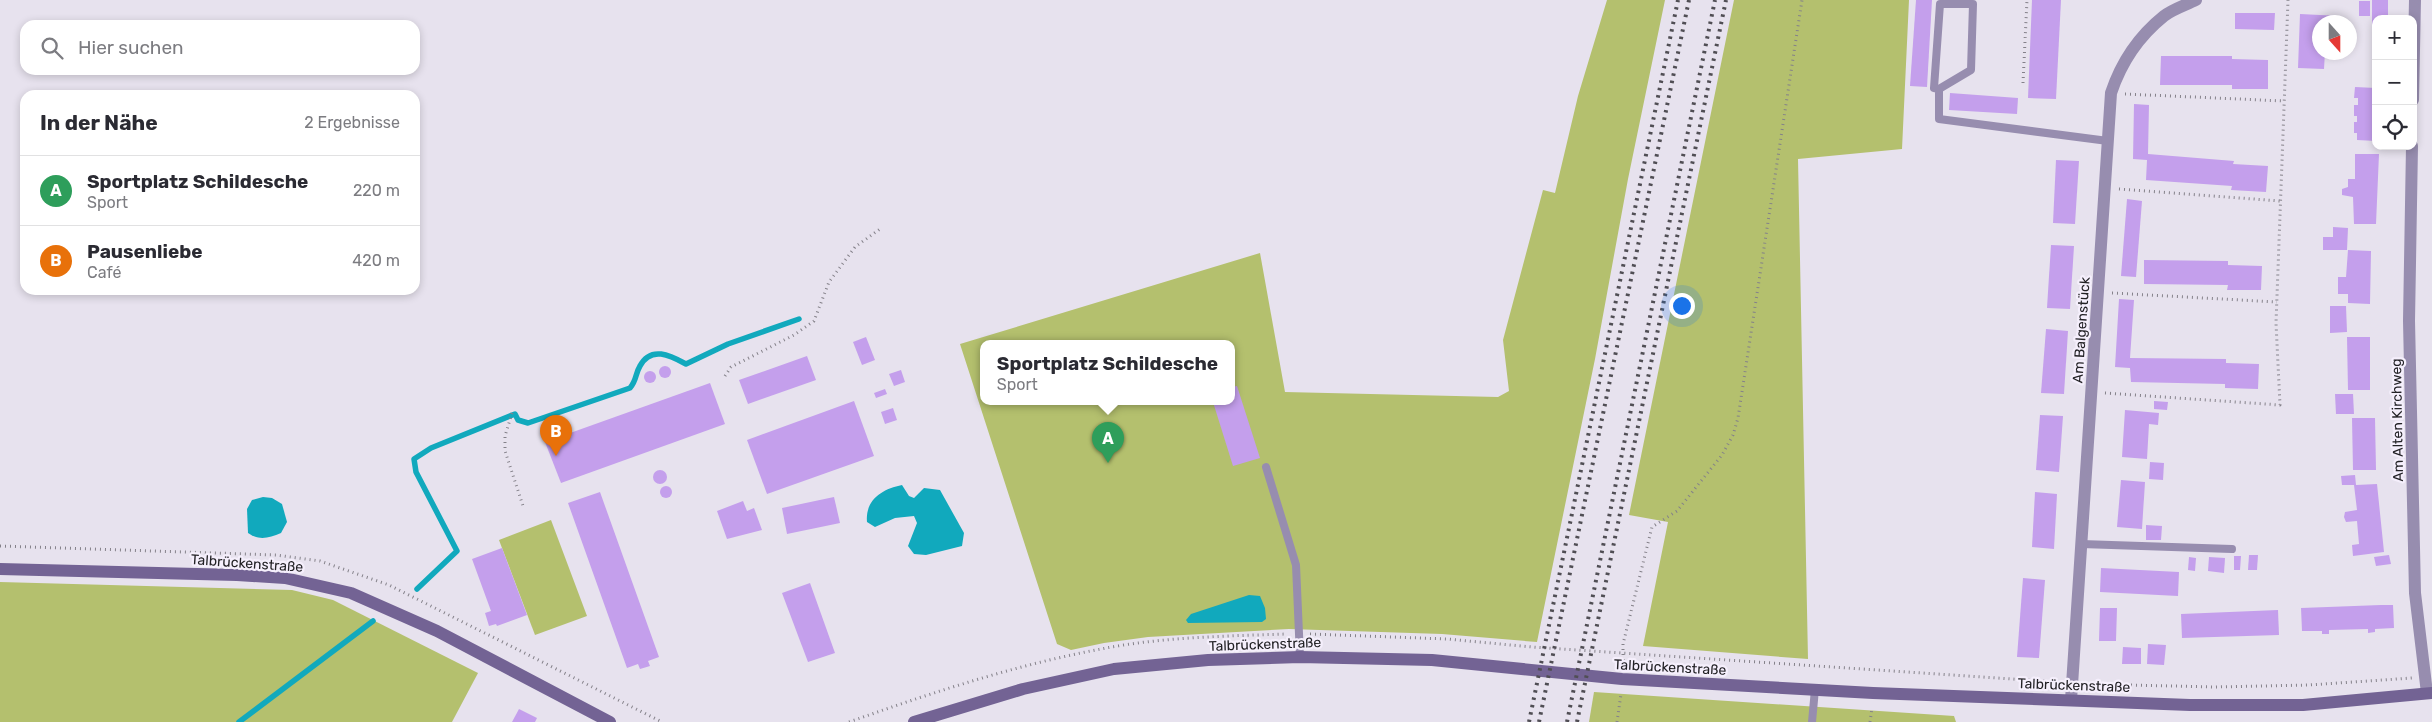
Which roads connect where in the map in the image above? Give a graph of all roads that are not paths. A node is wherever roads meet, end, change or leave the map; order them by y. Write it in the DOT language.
graph roads {
  1 [pos="2196,0"];
  2 [pos="2415,0"];
  3 [pos="2414,60"];
  4 [pos="1939,89"];
  5 [pos="2108,141"];
  6 [pos="2412,150"];
  7 [pos="1266,467"];
  8 [pos="2081,544"];
  9 [pos="2232,549"];
  10 [pos="0,568"];
  11 [pos="1300,657"];
  12 [pos="1815,689"];
  13 [pos="2429,693"];
  14 [pos="2071,700"];
  15 [pos="610,722"];
  16 [pos="914,722"];
  17 [pos="1812,722"];
  1 -- 5 [label="street, Am Balgenstück"];
  2 -- 3 [label="street"];
  4 -- 4 [label="lane"];
  4 -- 5 [label="lane"];
  5 -- 8 [label="street, Am Balgenstück"];
  6 -- 13 [label="street, Am Alten Kirchweg"];
  7 -- 11 [label="lane"];
  8 -- 9 [label="lane"];
  8 -- 14 [label="street, Am Balgenstück"];
  10 -- 15 [label="main road, Talbrückenstraße"];
  11 -- 12 [label="main road, Talbrückenstraße"];
  11 -- 16 [label="main road, Talbrückenstraße"];
  12 -- 14 [label="main road, Talbrückenstraße"];
  12 -- 17 [label="lane"];
  13 -- 14 [label="main road, Talbrückenstraße"];
}
